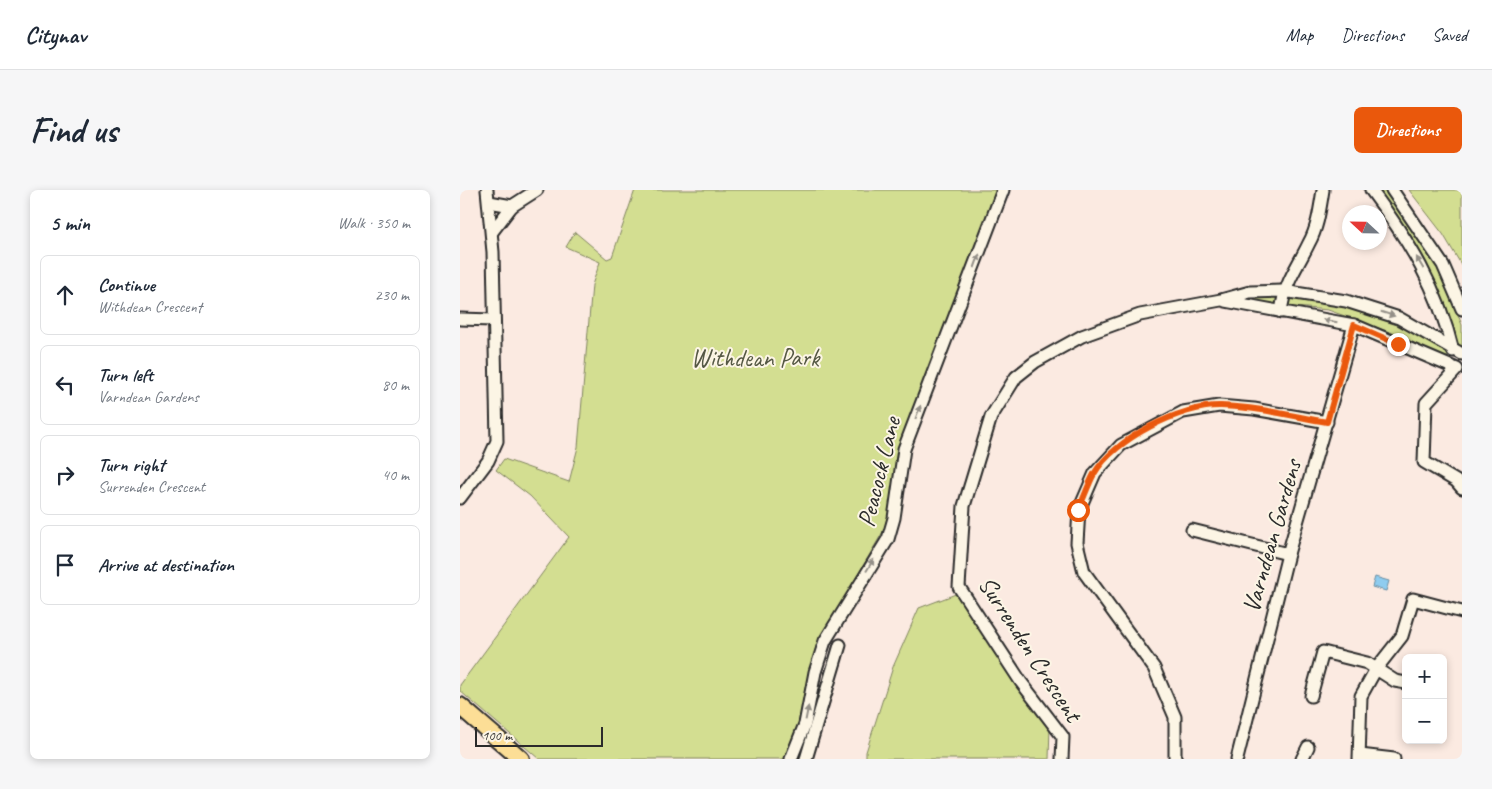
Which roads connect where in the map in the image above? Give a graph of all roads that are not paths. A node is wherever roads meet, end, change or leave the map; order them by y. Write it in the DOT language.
graph roads {
  1 [pos="537,190"];
  2 [pos="1003,190"];
  3 [pos="1323,190"];
  4 [pos="1371,190"];
  5 [pos="1392,190"];
  6 [pos="488,196"];
  7 [pos="512,206"];
  8 [pos="492,232"];
  9 [pos="1283,290"];
  10 [pos="1220,300"];
  11 [pos="1462,308"];
  12 [pos="1281,312"];
  13 [pos="460,319"];
  14 [pos="493,320"];
  15 [pos="1354,325"];
  16 [pos="1452,347"];
  17 [pos="1462,354"];
  18 [pos="1459,371"];
  19 [pos="1327,422"];
  20 [pos="1462,488"];
  21 [pos="460,498"];
  22 [pos="1192,530"];
  23 [pos="1288,554"];
  24 [pos="1462,612"];
  25 [pos="840,645"];
  26 [pos="1376,668"];
  27 [pos="1402,682"];
  28 [pos="1311,696"];
  29 [pos="460,706"];
  30 [pos="1308,747"];
  31 [pos="1360,757"];
  32 [pos="521,759"];
  33 [pos="791,759"];
  34 [pos="806,759"];
  35 [pos="1062,759"];
  36 [pos="1175,759"];
  37 [pos="1237,759"];
  38 [pos="1302,759"];
  39 [pos="1394,759"];
  1 -- 7 [label="street"];
  33 -- 2 [label="street, Peacock Lane, one-way"];
  3 -- 9 [label="street"];
  16 -- 4 [label="street, one-way"];
  5 -- 11 [label="street"];
  6 -- 7 [label="street"];
  6 -- 8 [label="street"];
  7 -- 8 [label="street"];
  8 -- 14 [label="street"];
  9 -- 10 [label="street, Surrenden Crescent"];
  9 -- 12 [label="street"];
  9 -- 16 [label="street, Surrenden Crescent, one-way"];
  10 -- 12 [label="street, Surrenden Crescent"];
  10 -- 35 [label="street, Surrenden Crescent"];
  15 -- 12 [label="street, Surrenden Crescent, one-way"];
  13 -- 14 [label="street"];
  14 -- 21 [label="street"];
  15 -- 18 [label="street, Surrenden Crescent"];
  15 -- 19 [label="street, Varndean Gardens"];
  16 -- 17 [label="street, Surrenden Crescent"];
  16 -- 18 [label="street"];
  18 -- 20 [label="street"];
  19 -- 23 [label="street, Varndean Gardens"];
  19 -- 36 [label="street"];
  22 -- 23 [label="street"];
  23 -- 37 [label="street, Varndean Gardens"];
  24 -- 26 [label="street"];
  25 -- 34 [label="street"];
  26 -- 27 [label="street"];
  26 -- 28 [label="street"];
  26 -- 31 [label="street"];
  29 -- 32 [label="highway"];
  30 -- 38 [label="street"];
  31 -- 39 [label="street"];
}
